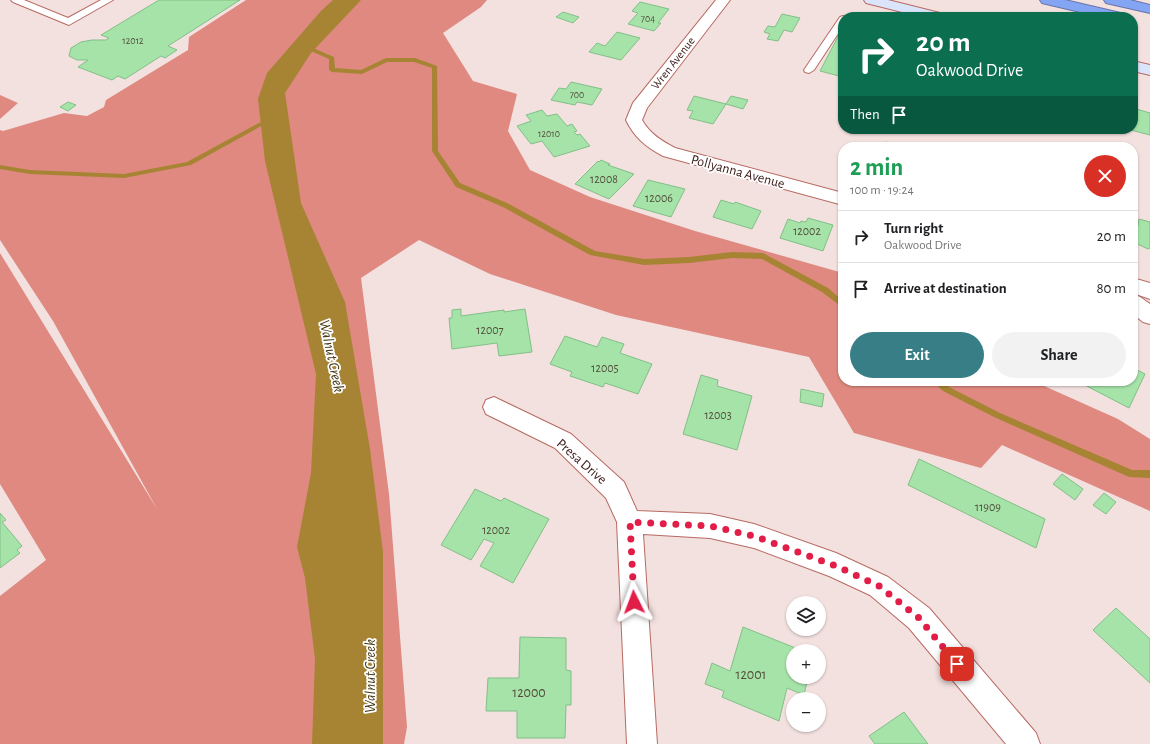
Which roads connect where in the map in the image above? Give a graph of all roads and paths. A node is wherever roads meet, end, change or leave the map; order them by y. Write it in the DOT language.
graph roads {
  1 [pos="16,0"];
  2 [pos="108,0"];
  3 [pos="723,0"];
  4 [pos="871,0"];
  5 [pos="1047,0"];
  6 [pos="1111,0"];
  7 [pos="1150,9"];
  8 [pos="919,12"];
  9 [pos="1099,12"];
  10 [pos="838,27"];
  11 [pos="1138,67"];
  12 [pos="810,70"];
  13 [pos="1150,70"];
  14 [pos="639,131"];
  15 [pos="838,198"];
  16 [pos="1138,287"];
  17 [pos="1150,291"];
  18 [pos="1138,306"];
  19 [pos="1150,316"];
  20 [pos="494,407"];
  21 [pos="630,522"];
  22 [pos="642,744"];
  23 [pos="1025,744"];
  1 -- 2 [label="lane"];
  3 -- 14 [label="street, Wren Avenue"];
  4 -- 8 [label="main road"];
  5 -- 9 [label="highway"];
  6 -- 7 [label="highway"];
  10 -- 12 [label="lane"];
  11 -- 13 [label="main road"];
  14 -- 15 [label="street, Pollyanna Avenue"];
  16 -- 17 [label="street"];
  18 -- 19 [label="street"];
  20 -- 21 [label="street, Presa Drive"];
  21 -- 22 [label="street"];
  21 -- 23 [label="street"];
}
